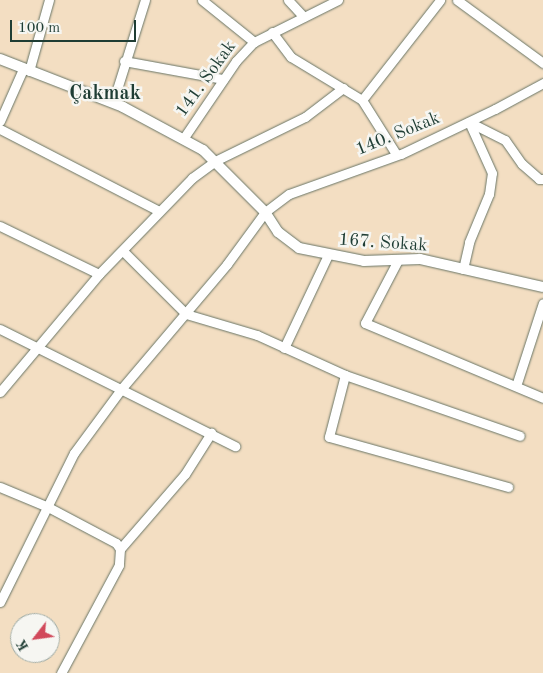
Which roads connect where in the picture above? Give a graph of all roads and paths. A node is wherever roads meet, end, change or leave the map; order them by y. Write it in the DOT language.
graph roads {
  1 [pos="48,0"];
  2 [pos="145,0"];
  3 [pos="202,0"];
  4 [pos="288,0"];
  5 [pos="338,0"];
  6 [pos="440,0"];
  7 [pos="457,0"];
  8 [pos="304,17"];
  9 [pos="272,32"];
  10 [pos="254,42"];
  11 [pos="0,59"];
  12 [pos="124,61"];
  13 [pos="543,63"];
  14 [pos="26,70"];
  15 [pos="223,79"];
  16 [pos="543,83"];
  17 [pos="342,88"];
  18 [pos="362,100"];
  19 [pos="113,102"];
  20 [pos="0,120"];
  21 [pos="469,122"];
  22 [pos="0,129"];
  23 [pos="182,139"];
  24 [pos="396,154"];
  25 [pos="215,161"];
  26 [pos="543,178"];
  27 [pos="159,211"];
  28 [pos="265,212"];
  29 [pos="0,226"];
  30 [pos="123,251"];
  31 [pos="328,256"];
  32 [pos="398,260"];
  33 [pos="463,269"];
  34 [pos="100,274"];
  35 [pos="543,288"];
  36 [pos="543,303"];
  37 [pos="186,314"];
  38 [pos="0,329"];
  39 [pos="36,346"];
  40 [pos="284,348"];
  41 [pos="345,375"];
  42 [pos="516,386"];
  43 [pos="122,388"];
  44 [pos="0,392"];
  45 [pos="543,398"];
  46 [pos="211,434"];
  47 [pos="520,436"];
  48 [pos="235,446"];
  49 [pos="0,487"];
  50 [pos="508,487"];
  51 [pos="48,507"];
  52 [pos="120,549"];
  53 [pos="0,602"];
  54 [pos="61,673"];
  1 -- 14 [label="street"];
  2 -- 12 [label="street"];
  3 -- 10 [label="street"];
  4 -- 8 [label="street"];
  5 -- 8 [label="street, 141. Sokak"];
  6 -- 18 [label="street"];
  7 -- 13 [label="street"];
  8 -- 9 [label="street, 141. Sokak"];
  9 -- 10 [label="street, 141. Sokak"];
  9 -- 17 [label="street"];
  10 -- 15 [label="street, 141. Sokak"];
  11 -- 14 [label="street, 167. Sokak"];
  12 -- 15 [label="street"];
  12 -- 19 [label="street"];
  14 -- 19 [label="street, 167. Sokak"];
  14 -- 20 [label="street"];
  15 -- 23 [label="street, 141. Sokak"];
  16 -- 21 [label="street, 140. Sokak"];
  17 -- 18 [label="street"];
  17 -- 25 [label="street"];
  18 -- 24 [label="street"];
  19 -- 23 [label="street, 167. Sokak"];
  21 -- 24 [label="street, 140. Sokak"];
  21 -- 26 [label="street"];
  21 -- 33 [label="street"];
  22 -- 27 [label="street"];
  23 -- 25 [label="street, 167. Sokak"];
  24 -- 28 [label="street, 140. Sokak"];
  25 -- 27 [label="street"];
  25 -- 28 [label="street, 167. Sokak"];
  27 -- 30 [label="street"];
  28 -- 31 [label="street, 167. Sokak"];
  28 -- 37 [label="street, 140. Sokak"];
  29 -- 34 [label="street"];
  30 -- 34 [label="street"];
  30 -- 37 [label="street"];
  31 -- 32 [label="street, 167. Sokak"];
  31 -- 40 [label="street"];
  32 -- 33 [label="street, 167. Sokak"];
  32 -- 42 [label="street"];
  33 -- 35 [label="street, 167. Sokak"];
  34 -- 39 [label="street"];
  36 -- 42 [label="street"];
  37 -- 40 [label="street"];
  37 -- 43 [label="street, 140. Sokak"];
  38 -- 39 [label="street"];
  39 -- 43 [label="street"];
  39 -- 44 [label="street"];
  40 -- 41 [label="street"];
  41 -- 47 [label="street"];
  41 -- 50 [label="street"];
  42 -- 45 [label="street"];
  43 -- 46 [label="street"];
  43 -- 51 [label="street, 140. Sokak"];
  46 -- 48 [label="street"];
  46 -- 52 [label="street"];
  49 -- 51 [label="street"];
  51 -- 52 [label="street"];
  51 -- 53 [label="street, 140. Sokak"];
  52 -- 54 [label="street"];
}
